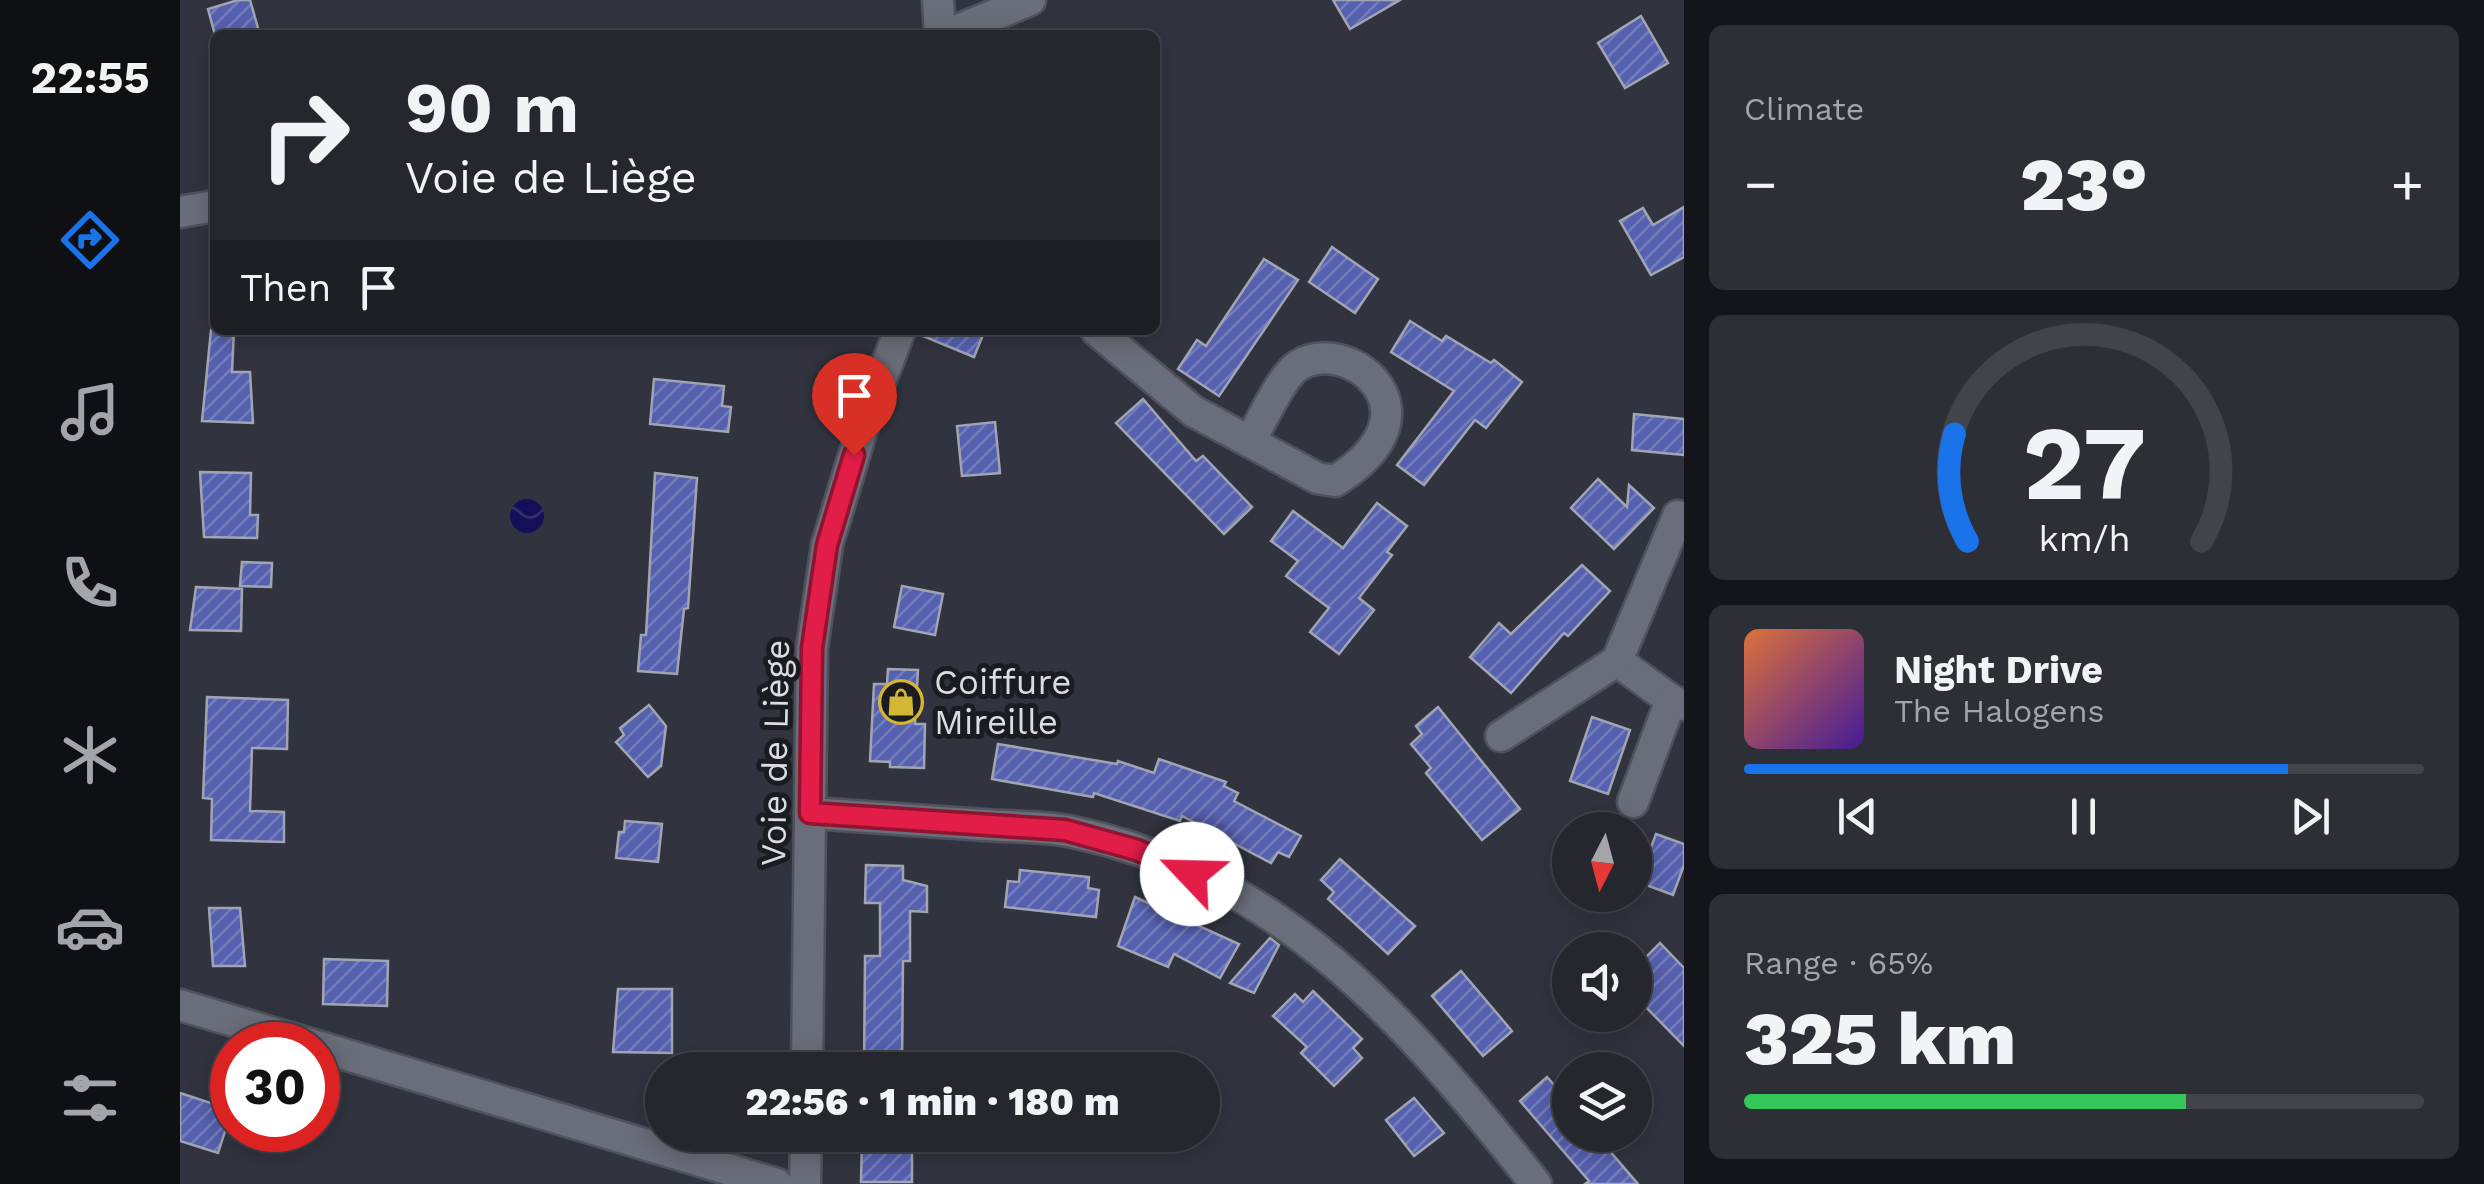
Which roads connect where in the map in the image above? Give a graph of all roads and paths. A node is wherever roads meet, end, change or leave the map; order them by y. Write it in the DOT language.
graph roads {
  1 [pos="938,0"];
  2 [pos="1030,0"];
  3 [pos="942,30"];
  4 [pos="955,30"];
  5 [pos="210,207"];
  6 [pos="180,212"];
  7 [pos="898,335"];
  8 [pos="1102,335"];
  9 [pos="1250,442"];
  10 [pos="1678,516"];
  11 [pos="1617,661"];
  12 [pos="1678,702"];
  13 [pos="1501,736"];
  14 [pos="1634,802"];
  15 [pos="810,813"];
  16 [pos="180,1004"];
  17 [pos="807,1052"];
  18 [pos="806,1152"];
  19 [pos="777,1184"];
  20 [pos="805,1184"];
  21 [pos="1536,1184"];
  1 -- 3 [label="street"];
  2 -- 4 [label="street"];
  5 -- 6 [label="street"];
  7 -- 15 [label="street, Voie de Liège"];
  8 -- 9 [label="street"];
  9 -- 9 [label="street"];
  10 -- 11 [label="street"];
  11 -- 12 [label="street"];
  11 -- 13 [label="street"];
  12 -- 14 [label="street"];
  15 -- 17 [label="street, Voie de Liège"];
  15 -- 21 [label="street"];
  16 -- 19 [label="street"];
  18 -- 20 [label="street"];
}
